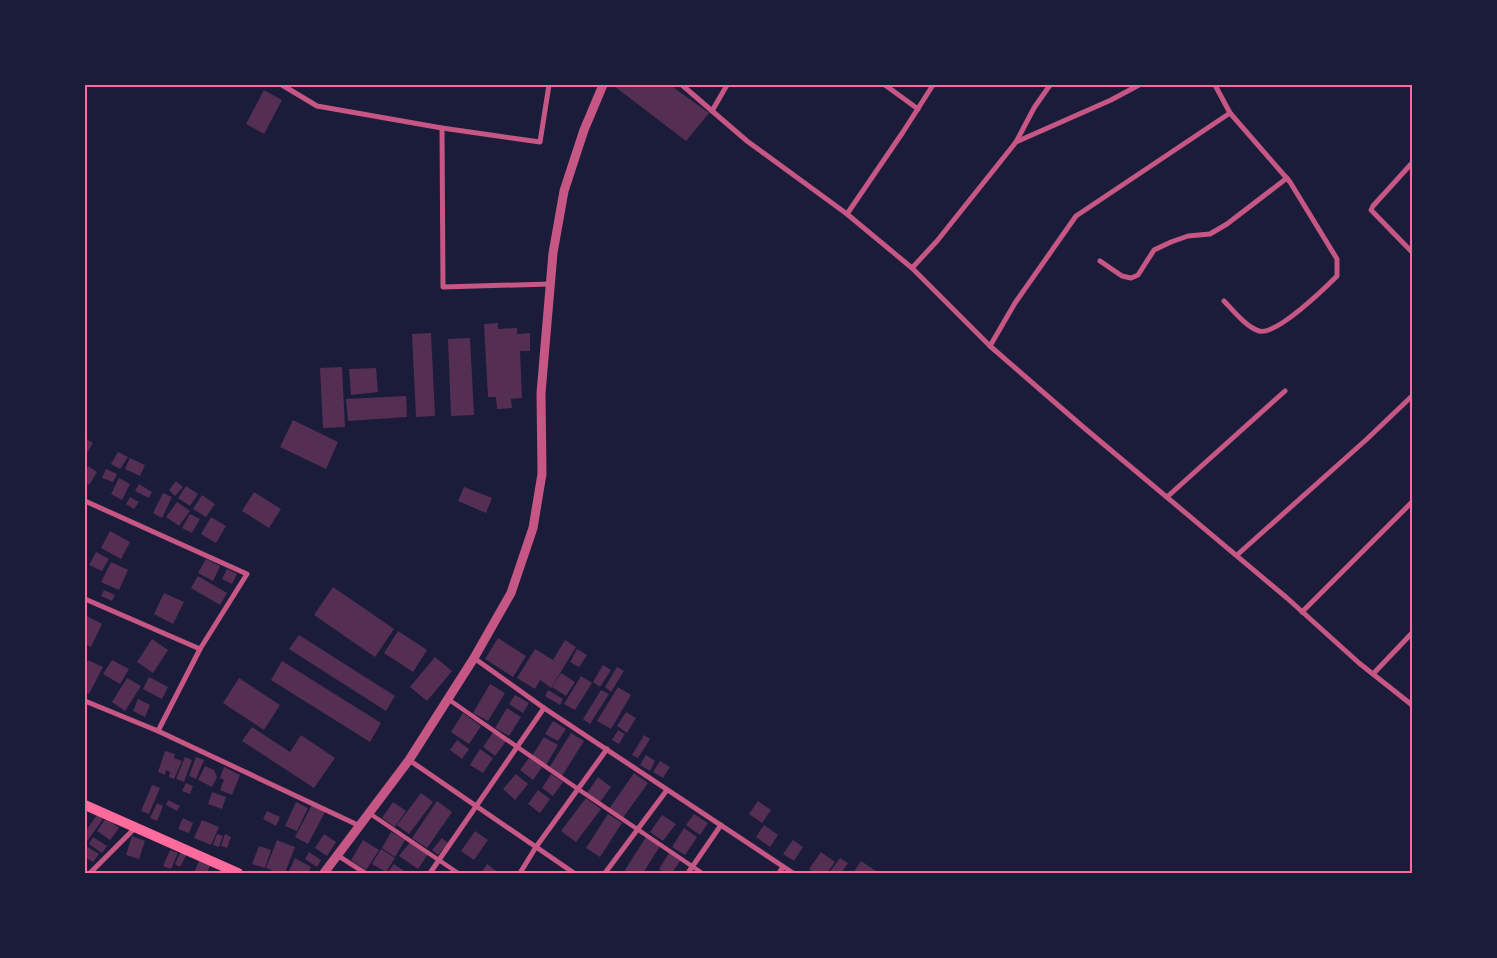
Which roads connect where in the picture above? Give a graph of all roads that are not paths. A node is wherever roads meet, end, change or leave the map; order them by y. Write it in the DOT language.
graph roads {
  1 [pos="282,85"];
  2 [pos="549,85"];
  3 [pos="603,85"];
  4 [pos="682,85"];
  5 [pos="727,85"];
  6 [pos="885,85"];
  7 [pos="933,85"];
  8 [pos="1050,85"];
  9 [pos="1139,85"];
  10 [pos="1215,85"];
  11 [pos="918,109"];
  12 [pos="712,111"];
  13 [pos="1230,113"];
  14 [pos="442,128"];
  15 [pos="1016,142"];
  16 [pos="1412,163"];
  17 [pos="1287,178"];
  18 [pos="847,214"];
  19 [pos="1412,252"];
  20 [pos="1100,261"];
  21 [pos="912,268"];
  22 [pos="550,284"];
  23 [pos="1224,301"];
  24 [pos="990,346"];
  25 [pos="1285,391"];
  26 [pos="1412,396"];
  27 [pos="1167,496"];
  28 [pos="85,501"];
  29 [pos="1412,502"];
  30 [pos="1237,556"];
  31 [pos="85,599"];
  32 [pos="1302,612"];
  33 [pos="1412,633"];
  34 [pos="200,649"];
  35 [pos="474,658"];
  36 [pos="1373,674"];
  37 [pos="448,699"];
  38 [pos="85,701"];
  39 [pos="1412,706"];
  40 [pos="544,708"];
  41 [pos="158,731"];
  42 [pos="517,747"];
  43 [pos="607,749"];
  44 [pos="409,760"];
  45 [pos="578,790"];
  46 [pos="667,790"];
  47 [pos="85,805"];
  48 [pos="476,806"];
  49 [pos="369,813"];
  50 [pos="722,825"];
  51 [pos="360,826"];
  52 [pos="136,827"];
  53 [pos="637,829"];
  54 [pos="536,847"];
  55 [pos="337,855"];
  56 [pos="439,860"];
  57 [pos="692,866"];
  58 [pos="783,867"];
  59 [pos="90,873"];
  60 [pos="238,873"];
  61 [pos="324,873"];
  62 [pos="365,873"];
  63 [pos="430,873"];
  64 [pos="458,873"];
  65 [pos="520,873"];
  66 [pos="574,873"];
  67 [pos="605,873"];
  68 [pos="688,873"];
  69 [pos="702,873"];
  70 [pos="779,873"];
  71 [pos="793,873"];
  1 -- 14 [label="street"];
  2 -- 14 [label="street"];
  3 -- 22 [label="street"];
  4 -- 12 [label="street"];
  5 -- 12 [label="street"];
  6 -- 11 [label="street"];
  7 -- 11 [label="street"];
  8 -- 15 [label="street"];
  9 -- 15 [label="street"];
  10 -- 13 [label="street"];
  11 -- 18 [label="street"];
  12 -- 18 [label="street"];
  13 -- 17 [label="street"];
  13 -- 24 [label="street"];
  14 -- 22 [label="street"];
  15 -- 21 [label="street"];
  16 -- 19 [label="street"];
  17 -- 20 [label="street"];
  17 -- 23 [label="street"];
  18 -- 21 [label="street"];
  21 -- 24 [label="street"];
  22 -- 35 [label="street"];
  24 -- 27 [label="street"];
  25 -- 27 [label="street"];
  26 -- 30 [label="street"];
  27 -- 30 [label="street"];
  28 -- 34 [label="street"];
  29 -- 32 [label="street"];
  30 -- 32 [label="street"];
  31 -- 34 [label="street"];
  32 -- 36 [label="street"];
  33 -- 36 [label="street"];
  34 -- 41 [label="street"];
  35 -- 37 [label="street"];
  35 -- 40 [label="street"];
  36 -- 39 [label="street"];
  37 -- 42 [label="street"];
  37 -- 44 [label="street"];
  38 -- 41 [label="street"];
  40 -- 42 [label="street"];
  40 -- 43 [label="street"];
  41 -- 51 [label="street"];
  42 -- 45 [label="street"];
  42 -- 48 [label="street"];
  43 -- 45 [label="street"];
  43 -- 46 [label="street"];
  44 -- 48 [label="street"];
  44 -- 49 [label="street"];
  45 -- 53 [label="street"];
  45 -- 54 [label="street"];
  46 -- 50 [label="street"];
  46 -- 53 [label="street"];
  47 -- 52 [label="main road"];
  48 -- 54 [label="street"];
  48 -- 56 [label="street"];
  49 -- 51 [label="street"];
  49 -- 56 [label="street"];
  50 -- 57 [label="street"];
  50 -- 58 [label="street"];
  51 -- 55 [label="street"];
  52 -- 59 [label="street"];
  52 -- 60 [label="main road"];
  53 -- 57 [label="street"];
  53 -- 67 [label="street"];
  54 -- 65 [label="street"];
  54 -- 66 [label="street"];
  55 -- 61 [label="street"];
  55 -- 62 [label="street"];
  56 -- 63 [label="street"];
  56 -- 64 [label="street"];
  57 -- 68 [label="street"];
  57 -- 69 [label="street"];
  58 -- 70 [label="street"];
  58 -- 71 [label="street"];
}
